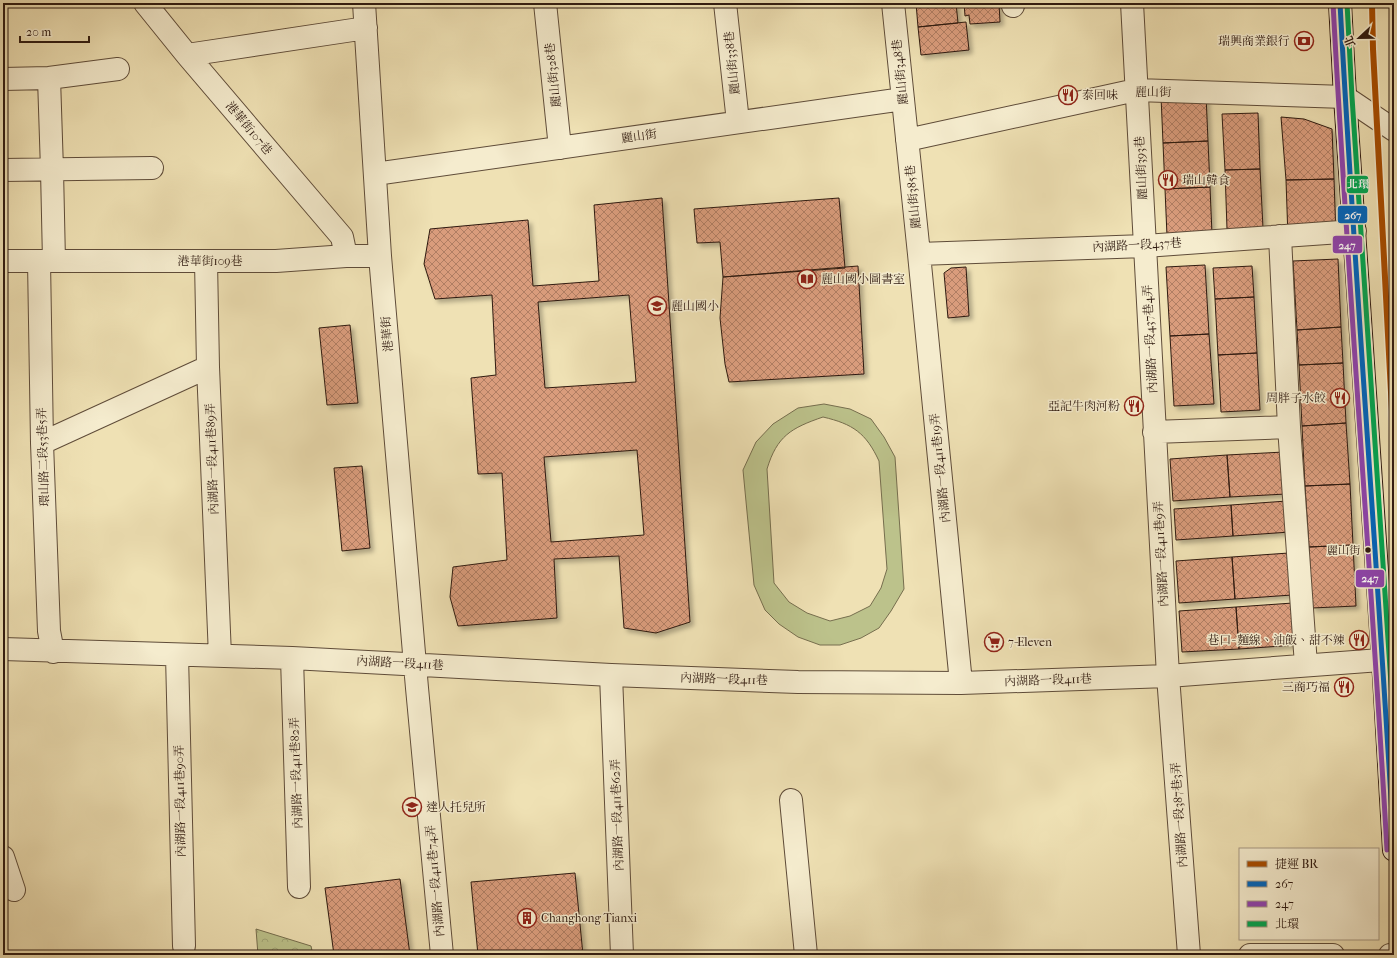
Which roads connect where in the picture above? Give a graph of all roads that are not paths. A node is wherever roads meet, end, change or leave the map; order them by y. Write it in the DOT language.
graph roads {
  1 [pos="145,3"];
  2 [pos="364,3"];
  3 [pos="545,3"];
  4 [pos="726,3"];
  5 [pos="892,3"];
  6 [pos="1132,3"];
  7 [pos="1340,3"];
  8 [pos="366,28"];
  9 [pos="186,55"];
  10 [pos="118,69"];
  11 [pos="49,78"];
  12 [pos="3,79"];
  13 [pos="1136,90"];
  14 [pos="1345,97"];
  15 [pos="902,99"];
  16 [pos="738,122"];
  17 [pos="1394,130"];
  18 [pos="907,140"];
  19 [pos="560,148"];
  20 [pos="152,168"];
  21 [pos="3,170"];
  22 [pos="52,170"];
  23 [pos="375,174"];
  24 [pos="1355,231"];
  25 [pos="1280,236"];
  26 [pos="1145,246"];
  27 [pos="919,254"];
  28 [pos="346,256"];
  29 [pos="380,256"];
  30 [pos="3,261"];
  31 [pos="47,261"];
  32 [pos="206,261"];
  33 [pos="208,367"];
  34 [pos="1289,427"];
  35 [pos="1154,432"];
  36 [pos="42,443"];
  37 [pos="3,650"];
  38 [pos="53,652"];
  39 [pos="177,656"];
  40 [pos="220,656"];
  41 [pos="292,658"];
  42 [pos="1388,660"];
  43 [pos="416,664"];
  44 [pos="1306,665"];
  45 [pos="611,675"];
  46 [pos="1168,676"];
  47 [pos="961,683"];
  48 [pos="791,800"];
  49 [pos="1394,850"];
  50 [pos="3,858"];
  51 [pos="299,887"];
  52 [pos="14,890"];
  53 [pos="184,946"];
  54 [pos="442,955"];
  55 [pos="622,955"];
  56 [pos="806,955"];
  57 [pos="1189,955"];
  58 [pos="1252,955"];
  59 [pos="1333,955"];
  60 [pos="1390,955"];
  61 [pos="1394,955"];
  1 -- 9 [label="street, 港華街107巷"];
  2 -- 8 [label="street, 港華街"];
  3 -- 19 [label="street, 麗山街328巷"];
  4 -- 16 [label="street, 麗山街338巷"];
  5 -- 15 [label="street, 麗山街348巷"];
  6 -- 13 [label="street, 麗山街393巷"];
  7 -- 14 [label="street"];
  8 -- 9 [label="street"];
  8 -- 23 [label="street, 港華街"];
  9 -- 28 [label="street, 港華街107巷"];
  10 -- 11 [label="street"];
  11 -- 12 [label="street"];
  11 -- 22 [label="street, 環山路二段53巷5弄"];
  13 -- 14 [label="street, 麗山街"];
  13 -- 18 [label="street, 麗山街"];
  13 -- 26 [label="street, 麗山街393巷"];
  14 -- 17 [label="street"];
  14 -- 24 [label="street"];
  15 -- 16 [label="street, 麗山街"];
  15 -- 18 [label="street, 麗山街348巷"];
  16 -- 19 [label="street, 麗山街"];
  18 -- 27 [label="street, 麗山街385巷"];
  19 -- 23 [label="street, 麗山街"];
  20 -- 22 [label="street"];
  21 -- 22 [label="street"];
  22 -- 31 [label="street, 環山路二段53巷5弄"];
  23 -- 29 [label="street, 港華街"];
  24 -- 25 [label="street, 內湖路一段437巷"];
  24 -- 42 [label="street"];
  25 -- 26 [label="street, 內湖路一段437巷"];
  25 -- 34 [label="street"];
  26 -- 27 [label="street, 內湖路一段437巷"];
  26 -- 35 [label="street, 內湖路一段437巷4弄"];
  27 -- 47 [label="street, 內湖路一段411巷19弄"];
  28 -- 29 [label="street, 港華街109巷"];
  28 -- 32 [label="street, 港華街109巷"];
  29 -- 43 [label="street, 港華街"];
  30 -- 31 [label="street, 港華街109巷"];
  31 -- 32 [label="street, 港華街109巷"];
  31 -- 36 [label="street, 環山路二段53巷5弄"];
  32 -- 33 [label="street, 內湖路一段411巷89弄"];
  33 -- 36 [label="street"];
  33 -- 40 [label="street, 內湖路一段411巷89弄"];
  34 -- 35 [label="street"];
  34 -- 44 [label="street"];
  35 -- 46 [label="street, 內湖路一段411巷9弄"];
  36 -- 38 [label="street, 環山路二段53巷5弄"];
  37 -- 38 [label="street, 內湖路一段411巷"];
  38 -- 39 [label="street, 內湖路一段411巷"];
  39 -- 40 [label="street, 內湖路一段411巷"];
  39 -- 53 [label="street, 內湖路一段411巷90弄"];
  40 -- 41 [label="street, 內湖路一段411巷"];
  41 -- 43 [label="street, 內湖路一段411巷"];
  41 -- 51 [label="street, 內湖路一段411巷82弄"];
  42 -- 44 [label="street, 內湖路一段411巷"];
  42 -- 49 [label="street"];
  43 -- 45 [label="street, 內湖路一段411巷"];
  43 -- 54 [label="street, 內湖路一段411巷74弄"];
  44 -- 46 [label="street, 內湖路一段411巷"];
  45 -- 47 [label="street, 內湖路一段411巷"];
  45 -- 55 [label="street, 內湖路一段411巷62弄"];
  46 -- 47 [label="street, 內湖路一段411巷"];
  46 -- 57 [label="street, 內湖路一段387巷3弄"];
  48 -- 56 [label="street"];
  50 -- 52 [label="street"];
  58 -- 59 [label="street"];
  60 -- 61 [label="street"];
}
